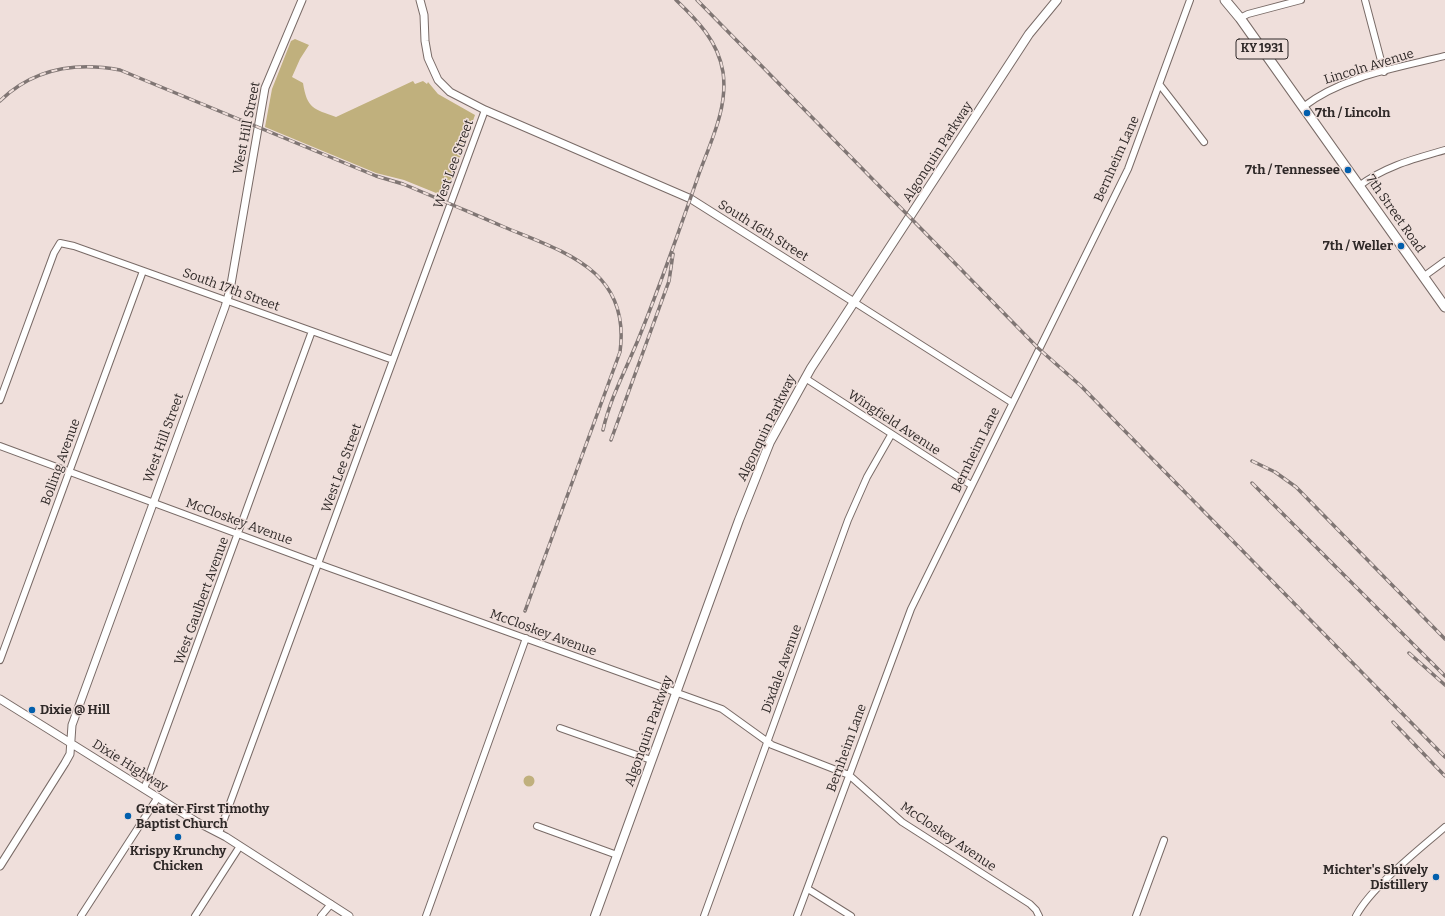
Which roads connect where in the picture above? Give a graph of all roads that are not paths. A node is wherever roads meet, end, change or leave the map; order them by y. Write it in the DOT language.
graph roads {
  1 [pos="302,0"];
  2 [pos="420,0"];
  3 [pos="1057,0"];
  4 [pos="1190,0"];
  5 [pos="1225,0"];
  6 [pos="1301,0"];
  7 [pos="1365,0"];
  8 [pos="1240,18"];
  9 [pos="1445,56"];
  10 [pos="1384,72"];
  11 [pos="1160,85"];
  12 [pos="1303,107"];
  13 [pos="485,110"];
  14 [pos="1204,142"];
  15 [pos="1445,150"];
  16 [pos="1359,186"];
  17 [pos="1445,261"];
  18 [pos="143,271"];
  19 [pos="1424,277"];
  20 [pos="227,300"];
  21 [pos="854,302"];
  22 [pos="1445,307"];
  23 [pos="312,331"];
  24 [pos="393,360"];
  25 [pos="805,378"];
  26 [pos="0,400"];
  27 [pos="1011,402"];
  28 [pos="891,435"];
  29 [pos="0,446"];
  30 [pos="70,471"];
  31 [pos="971,485"];
  32 [pos="154,502"];
  33 [pos="238,534"];
  34 [pos="318,563"];
  35 [pos="526,638"];
  36 [pos="0,660"];
  37 [pos="676,693"];
  38 [pos="0,698"];
  39 [pos="560,728"];
  40 [pos="767,742"];
  41 [pos="71,743"];
  42 [pos="651,760"];
  43 [pos="849,775"];
  44 [pos="144,789"];
  45 [pos="158,797"];
  46 [pos="537,826"];
  47 [pos="1445,827"];
  48 [pos="219,833"];
  49 [pos="1164,840"];
  50 [pos="240,846"];
  51 [pos="617,855"];
  52 [pos="0,866"];
  53 [pos="808,889"];
  54 [pos="331,904"];
  55 [pos="1039,915"];
  56 [pos="81,916"];
  57 [pos="195,916"];
  58 [pos="321,916"];
  59 [pos="349,916"];
  60 [pos="426,916"];
  61 [pos="595,916"];
  62 [pos="704,916"];
  63 [pos="797,916"];
  64 [pos="851,916"];
  65 [pos="1136,916"];
  66 [pos="1356,916"];
  1 -- 20 [label="street, West Hill Street"];
  2 -- 13 [label="street, South 16th Street"];
  3 -- 21 [label="main road, Algonquin Parkway"];
  4 -- 11 [label="street, Bernheim Lane"];
  5 -- 8 [label="main road, 7th Street Road / KY 1931"];
  6 -- 8 [label="street"];
  7 -- 10 [label="street"];
  8 -- 12 [label="main road, 7th Street Road / KY 1931"];
  9 -- 10 [label="street, Lincoln Avenue"];
  10 -- 12 [label="street, Lincoln Avenue"];
  11 -- 14 [label="street"];
  11 -- 27 [label="street, Bernheim Lane"];
  12 -- 16 [label="main road, 7th Street Road / KY 1931"];
  13 -- 21 [label="street, South 16th Street"];
  13 -- 24 [label="street, West Lee Street"];
  15 -- 16 [label="street"];
  16 -- 19 [label="main road, 7th Street Road / KY 1931"];
  17 -- 19 [label="street"];
  18 -- 20 [label="street, South 17th Street"];
  18 -- 26 [label="street, South 17th Street"];
  18 -- 30 [label="street, Bolling Avenue"];
  19 -- 22 [label="main road, 7th Street Road / KY 1931"];
  20 -- 23 [label="street, South 17th Street"];
  20 -- 32 [label="street, West Hill Street"];
  21 -- 25 [label="main road, Algonquin Parkway"];
  21 -- 27 [label="street, South 16th Street"];
  23 -- 24 [label="street, South 17th Street"];
  23 -- 33 [label="street, West Gaulbert Avenue"];
  24 -- 34 [label="street, West Lee Street"];
  25 -- 28 [label="street, Wingfield Avenue"];
  25 -- 37 [label="main road, Algonquin Parkway"];
  27 -- 31 [label="street, Bernheim Lane"];
  28 -- 31 [label="street, Wingfield Avenue"];
  28 -- 40 [label="street, Dixdale Avenue"];
  29 -- 30 [label="street, McCloskey Avenue"];
  30 -- 32 [label="street, McCloskey Avenue"];
  30 -- 36 [label="street, Bolling Avenue"];
  31 -- 43 [label="street, Bernheim Lane"];
  32 -- 33 [label="street, McCloskey Avenue"];
  32 -- 41 [label="street, West Hill Street"];
  33 -- 34 [label="street, McCloskey Avenue"];
  33 -- 44 [label="street, West Gaulbert Avenue"];
  34 -- 35 [label="street, McCloskey Avenue"];
  34 -- 48 [label="street, West Lee Street"];
  35 -- 37 [label="street, McCloskey Avenue"];
  35 -- 60 [label="street"];
  37 -- 40 [label="street, McCloskey Avenue"];
  37 -- 42 [label="main road, Algonquin Parkway"];
  38 -- 41 [label="street, Dixie Highway"];
  39 -- 42 [label="street"];
  40 -- 43 [label="street, McCloskey Avenue"];
  40 -- 62 [label="street, Dixdale Avenue"];
  41 -- 44 [label="street, Dixie Highway"];
  41 -- 52 [label="street, West Hill Street"];
  42 -- 51 [label="main road, Algonquin Parkway"];
  43 -- 53 [label="street, Bernheim Lane"];
  43 -- 55 [label="street, McCloskey Avenue"];
  44 -- 45 [label="street, Dixie Highway"];
  45 -- 48 [label="street, Dixie Highway"];
  45 -- 56 [label="street"];
  46 -- 51 [label="street"];
  47 -- 66 [label="street"];
  48 -- 50 [label="street, Dixie Highway"];
  49 -- 65 [label="street"];
  50 -- 54 [label="street, Dixie Highway"];
  50 -- 57 [label="street"];
  51 -- 61 [label="main road, Algonquin Parkway"];
  53 -- 63 [label="street, Bernheim Lane"];
  53 -- 64 [label="street"];
  54 -- 58 [label="street"];
  54 -- 59 [label="street, Dixie Highway"];
}
